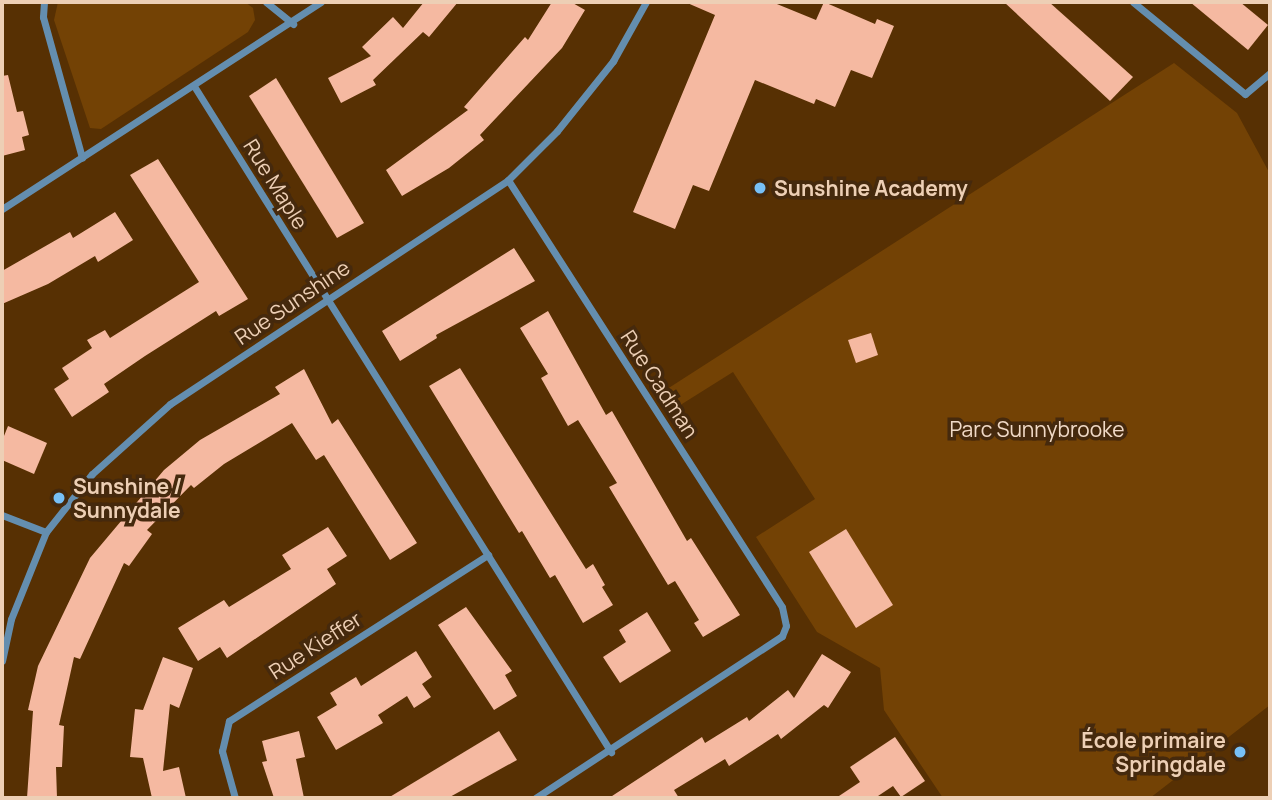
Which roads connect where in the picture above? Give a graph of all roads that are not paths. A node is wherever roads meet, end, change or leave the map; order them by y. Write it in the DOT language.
graph roads {
  1 [pos="44,2"];
  2 [pos="266,2"];
  3 [pos="321,2"];
  4 [pos="646,2"];
  5 [pos="1133,2"];
  6 [pos="293,24"];
  7 [pos="1270,73"];
  8 [pos="194,86"];
  9 [pos="82,158"];
  10 [pos="508,180"];
  11 [pos="2,209"];
  12 [pos="328,300"];
  13 [pos="2,515"];
  14 [pos="46,532"];
  15 [pos="488,555"];
  16 [pos="2,662"];
  17 [pos="611,752"];
  18 [pos="234,798"];
  19 [pos="535,798"];
  1 -- 9 [label="street"];
  2 -- 6 [label="street"];
  3 -- 6 [label="street"];
  4 -- 10 [label="street, Rue Sunshine"];
  5 -- 7 [label="street"];
  6 -- 8 [label="street"];
  8 -- 9 [label="street"];
  8 -- 12 [label="street, Rue Maple"];
  9 -- 11 [label="street"];
  10 -- 12 [label="street, Rue Sunshine"];
  10 -- 17 [label="street, Rue Cadman"];
  12 -- 14 [label="street, Rue Sunshine"];
  12 -- 15 [label="street"];
  13 -- 14 [label="street"];
  14 -- 16 [label="street, Rue Sunshine"];
  15 -- 17 [label="street"];
  15 -- 18 [label="street, Rue Kieffer"];
  17 -- 19 [label="street"];
}
